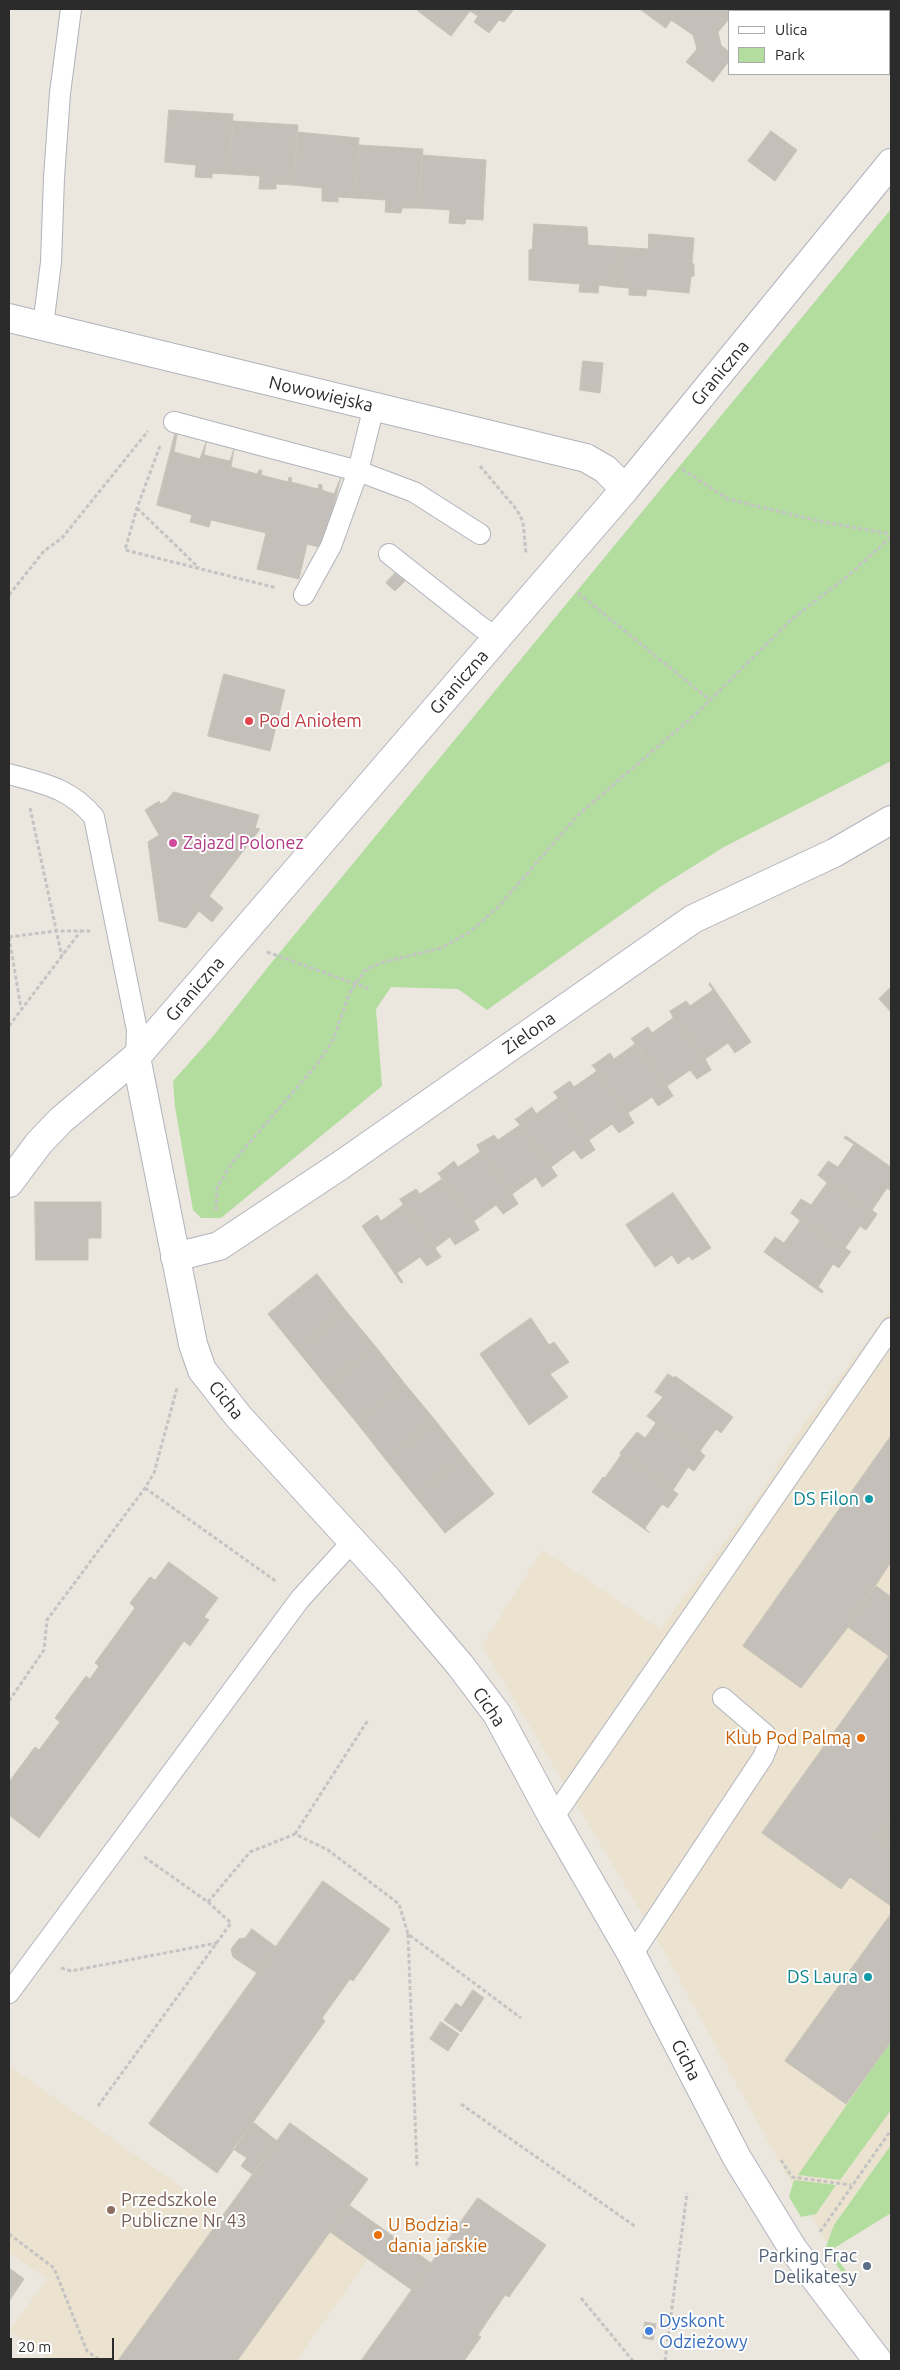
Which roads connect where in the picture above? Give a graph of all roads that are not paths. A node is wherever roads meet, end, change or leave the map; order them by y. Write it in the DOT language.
graph roads {
  1 [pos="72,9"];
  2 [pos="891,163"];
  3 [pos="9,318"];
  4 [pos="43,326"];
  5 [pos="374,406"];
  6 [pos="174,422"];
  7 [pos="358,471"];
  8 [pos="625,489"];
  9 [pos="480,534"];
  10 [pos="389,554"];
  11 [pos="304,595"];
  12 [pos="497,637"];
  13 [pos="16,776"];
  14 [pos="891,820"];
  15 [pos="136,1057"];
  16 [pos="9,1183"];
  17 [pos="175,1257"];
  18 [pos="891,1328"];
  19 [pos="352,1542"];
  20 [pos="723,1698"];
  21 [pos="553,1818"];
  22 [pos="632,1956"];
  23 [pos="9,1993"];
  24 [pos="878,2361"];
  1 -- 4 [label="lane"];
  2 -- 8 [label="street, Graniczna"];
  3 -- 4 [label="street, Nowowiejska"];
  4 -- 5 [label="street, Nowowiejska"];
  5 -- 7 [label="lane"];
  5 -- 8 [label="street, Nowowiejska"];
  6 -- 7 [label="lane"];
  7 -- 9 [label="lane"];
  7 -- 11 [label="lane"];
  8 -- 12 [label="street, Graniczna"];
  10 -- 12 [label="lane"];
  12 -- 15 [label="street, Graniczna"];
  13 -- 15 [label="lane"];
  14 -- 17 [label="street, Zielona"];
  15 -- 16 [label="street, Graniczna"];
  15 -- 17 [label="street, Cicha"];
  17 -- 19 [label="street, Cicha"];
  18 -- 21 [label="lane"];
  19 -- 21 [label="street, Cicha"];
  19 -- 23 [label="lane"];
  20 -- 22 [label="lane"];
  21 -- 22 [label="street, Cicha"];
  22 -- 24 [label="street, Cicha"];
}
